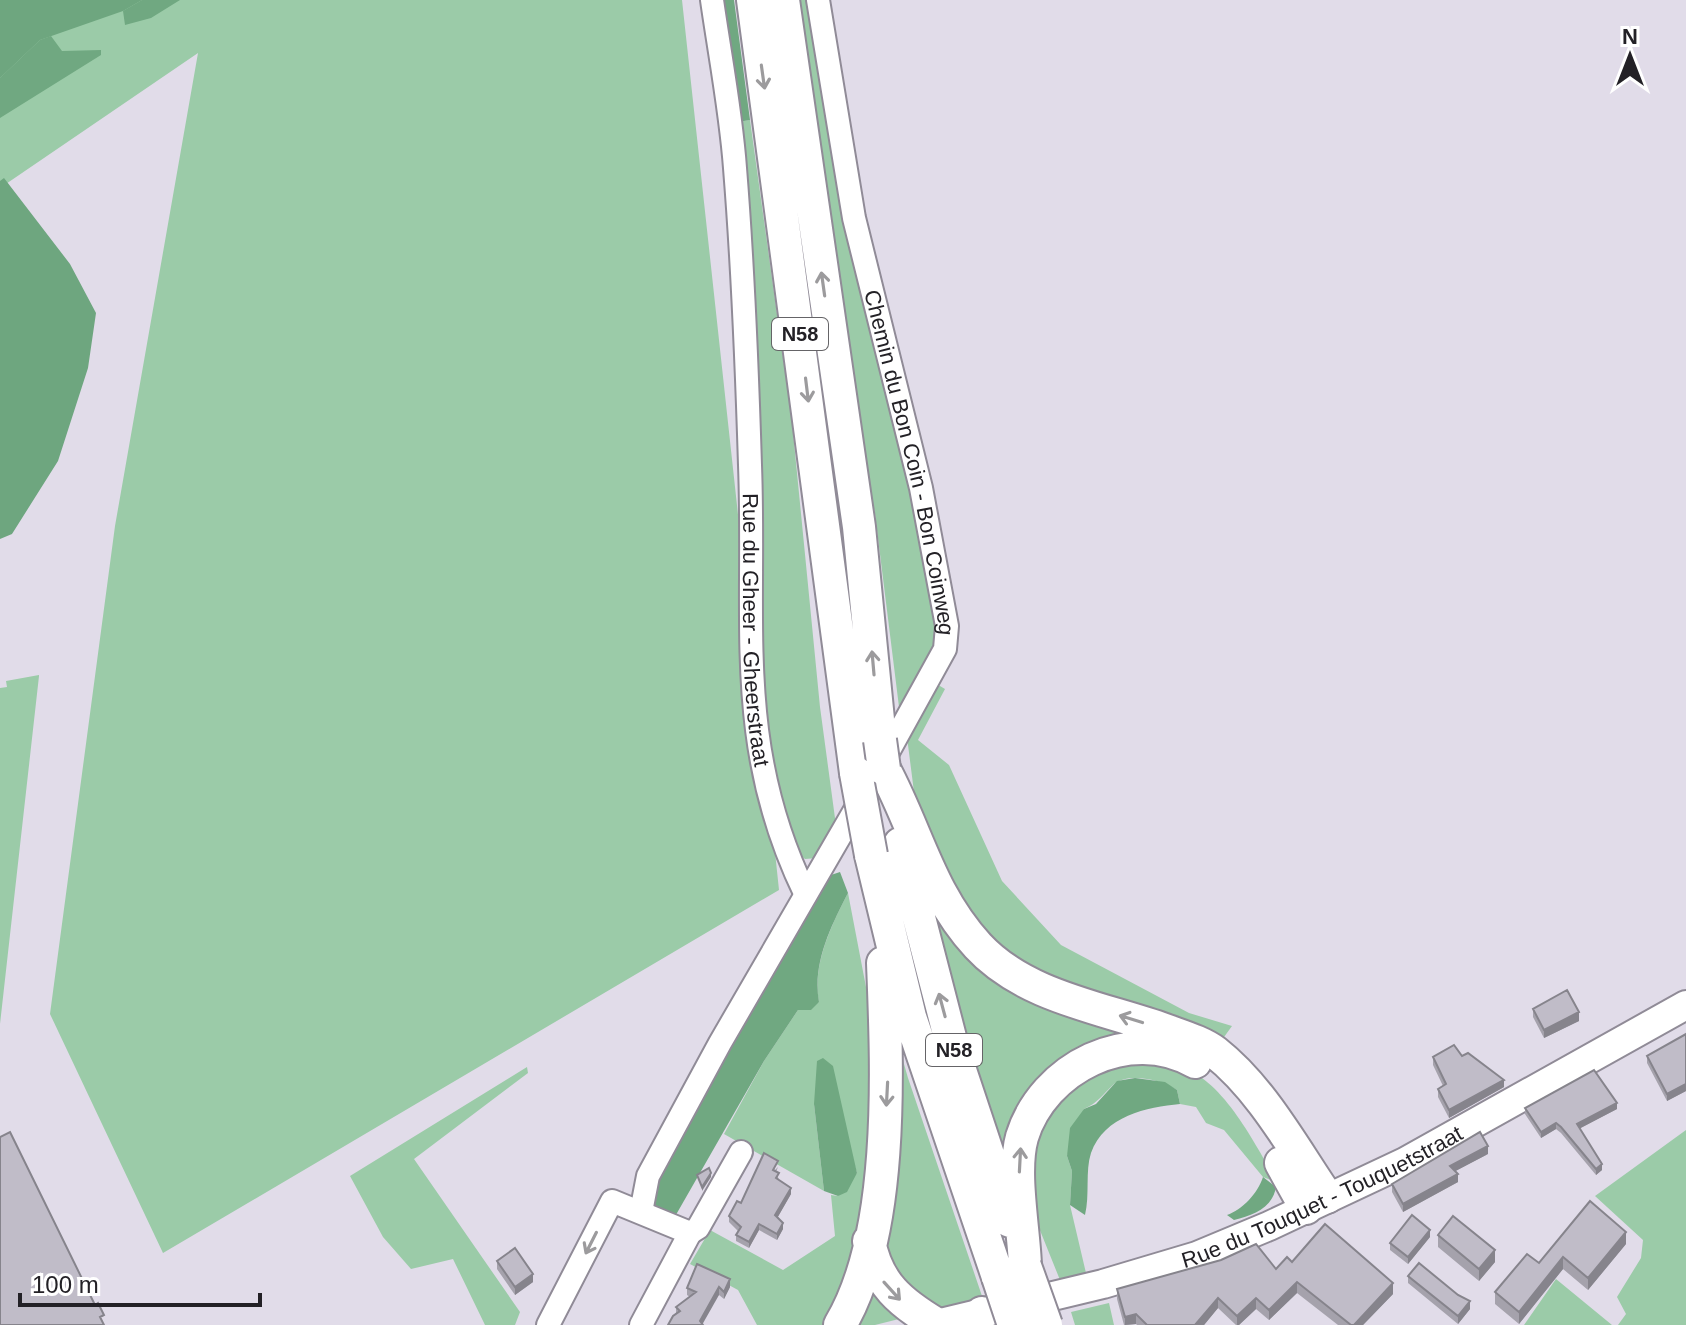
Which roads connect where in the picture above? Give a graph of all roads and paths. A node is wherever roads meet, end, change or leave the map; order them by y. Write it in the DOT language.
graph roads {
  1 [pos="712,0"];
  2 [pos="753,0"];
  3 [pos="783,0"];
  4 [pos="818,0"];
  5 [pos="873,761"];
  6 [pos="901,820"];
  7 [pos="805,893"];
  8 [pos="881,904"];
  9 [pos="1686,1005"];
  10 [pos="741,1152"];
  11 [pos="1316,1202"];
  12 [pos="641,1212"];
  13 [pos="690,1233"];
  14 [pos="869,1241"];
  15 [pos="1012,1272"];
  16 [pos="978,1319"];
  17 [pos="934,1324"];
  18 [pos="548,1325"];
  19 [pos="641,1325"];
  20 [pos="840,1325"];
  21 [pos="1014,1325"];
  22 [pos="1046,1325"];
  1 -- 7 [label="street, Rue du Gheer - Gheerstraat"];
  2 -- 5 [label="highway, N58, one-way"];
  5 -- 3 [label="highway, N58, one-way"];
  4 -- 7 [label="street, Chemin du Bon Coin - Bon Coinweg"];
  5 -- 6 [label="highway, N58"];
  5 -- 8 [label="highway, N58, bridge"];
  11 -- 6 [label="highway, one-way"];
  15 -- 6 [label="highway, N58, one-way"];
  7 -- 12 [label="street"];
  8 -- 14 [label="highway, one-way"];
  8 -- 15 [label="highway, N58"];
  9 -- 11 [label="main road, Rue du Touquet - Touquetstraat"];
  10 -- 13 [label="street"];
  15 -- 11 [label="highway, one-way"];
  11 -- 16 [label="main road, Rue du Touquet - Touquetstraat"];
  12 -- 13 [label="street"];
  12 -- 18 [label="street, one-way"];
  13 -- 19 [label="street"];
  14 -- 17 [label="highway, one-way"];
  14 -- 20 [label="highway"];
  15 -- 21 [label="highway, N58, bridge"];
  15 -- 22 [label="highway, N58, bridge"];
  16 -- 17 [label="main road, Rue du Touquet - Touquetstraat"];
}
